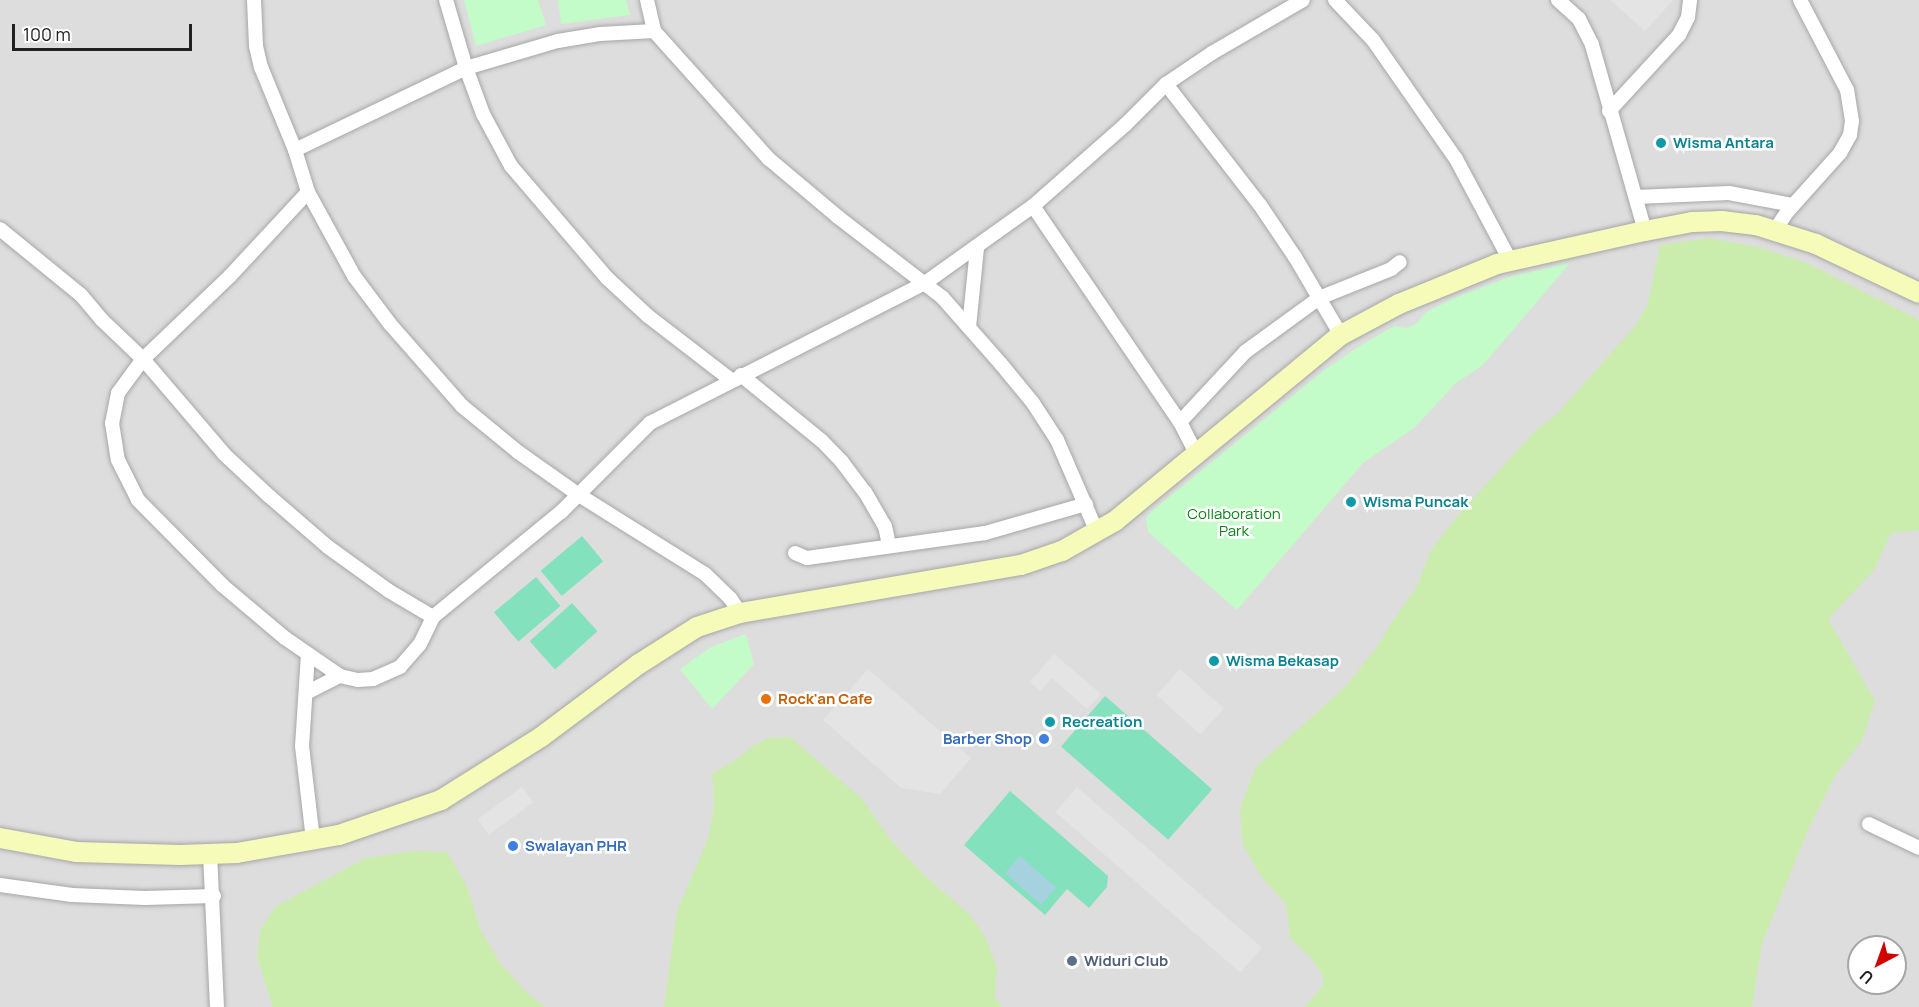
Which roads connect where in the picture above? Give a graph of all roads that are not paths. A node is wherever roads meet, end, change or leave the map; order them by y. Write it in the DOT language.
graph roads {
  1 [pos="254,0"];
  2 [pos="446,0"];
  3 [pos="647,0"];
  4 [pos="1303,0"];
  5 [pos="1335,0"];
  6 [pos="1690,0"];
  7 [pos="1800,0"];
  8 [pos="1563,1"];
  9 [pos="654,31"];
  10 [pos="465,68"];
  11 [pos="1166,84"];
  12 [pos="1609,111"];
  13 [pos="295,150"];
  14 [pos="308,192"];
  15 [pos="1636,197"];
  16 [pos="1033,206"];
  17 [pos="1792,206"];
  18 [pos="0,229"];
  19 [pos="1775,230"];
  20 [pos="1645,231"];
  21 [pos="976,248"];
  22 [pos="1510,260"];
  23 [pos="1400,262"];
  24 [pos="925,283"];
  25 [pos="1919,293"];
  26 [pos="1319,298"];
  27 [pos="969,327"];
  28 [pos="1341,335"];
  29 [pos="143,359"];
  30 [pos="736,377"];
  31 [pos="1180,422"];
  32 [pos="1196,453"];
  33 [pos="579,495"];
  34 [pos="1086,504"];
  35 [pos="1097,532"];
  36 [pos="889,545"];
  37 [pos="795,553"];
  38 [pos="740,613"];
  39 [pos="433,617"];
  40 [pos="308,654"];
  41 [pos="340,676"];
  42 [pos="306,693"];
  43 [pos="1869,824"];
  44 [pos="0,838"];
  45 [pos="313,840"];
  46 [pos="1919,848"];
  47 [pos="210,853"];
  48 [pos="0,885"];
  49 [pos="214,896"];
  50 [pos="217,1007"];
  1 -- 13 [label="street"];
  2 -- 10 [label="street"];
  3 -- 9 [label="street"];
  4 -- 11 [label="street"];
  5 -- 22 [label="street"];
  6 -- 12 [label="street"];
  7 -- 17 [label="street"];
  8 -- 12 [label="street"];
  9 -- 10 [label="street"];
  9 -- 24 [label="street"];
  10 -- 13 [label="street"];
  10 -- 30 [label="street"];
  11 -- 16 [label="street"];
  11 -- 26 [label="street"];
  12 -- 15 [label="street"];
  13 -- 14 [label="street"];
  14 -- 29 [label="street"];
  14 -- 33 [label="street"];
  15 -- 17 [label="street"];
  15 -- 20 [label="street"];
  16 -- 21 [label="street"];
  16 -- 31 [label="street"];
  17 -- 19 [label="street"];
  18 -- 29 [label="street"];
  19 -- 20 [label="street"];
  19 -- 25 [label="street"];
  20 -- 22 [label="street"];
  21 -- 24 [label="street"];
  21 -- 27 [label="street"];
  22 -- 28 [label="street"];
  23 -- 26 [label="street"];
  24 -- 27 [label="street"];
  24 -- 30 [label="street"];
  26 -- 28 [label="street"];
  26 -- 31 [label="street"];
  27 -- 34 [label="street"];
  28 -- 32 [label="street"];
  29 -- 39 [label="street"];
  29 -- 40 [label="street"];
  30 -- 33 [label="street"];
  30 -- 36 [label="street"];
  31 -- 32 [label="street"];
  32 -- 35 [label="street"];
  33 -- 38 [label="street"];
  33 -- 39 [label="street"];
  34 -- 35 [label="street"];
  34 -- 36 [label="street"];
  35 -- 38 [label="street"];
  36 -- 37 [label="street"];
  38 -- 45 [label="street"];
  39 -- 41 [label="street"];
  40 -- 41 [label="street"];
  40 -- 42 [label="street"];
  41 -- 42 [label="street"];
  42 -- 45 [label="street"];
  43 -- 46 [label="street"];
  44 -- 47 [label="street"];
  45 -- 47 [label="street"];
  47 -- 49 [label="street"];
  48 -- 49 [label="street"];
  49 -- 50 [label="street"];
}
